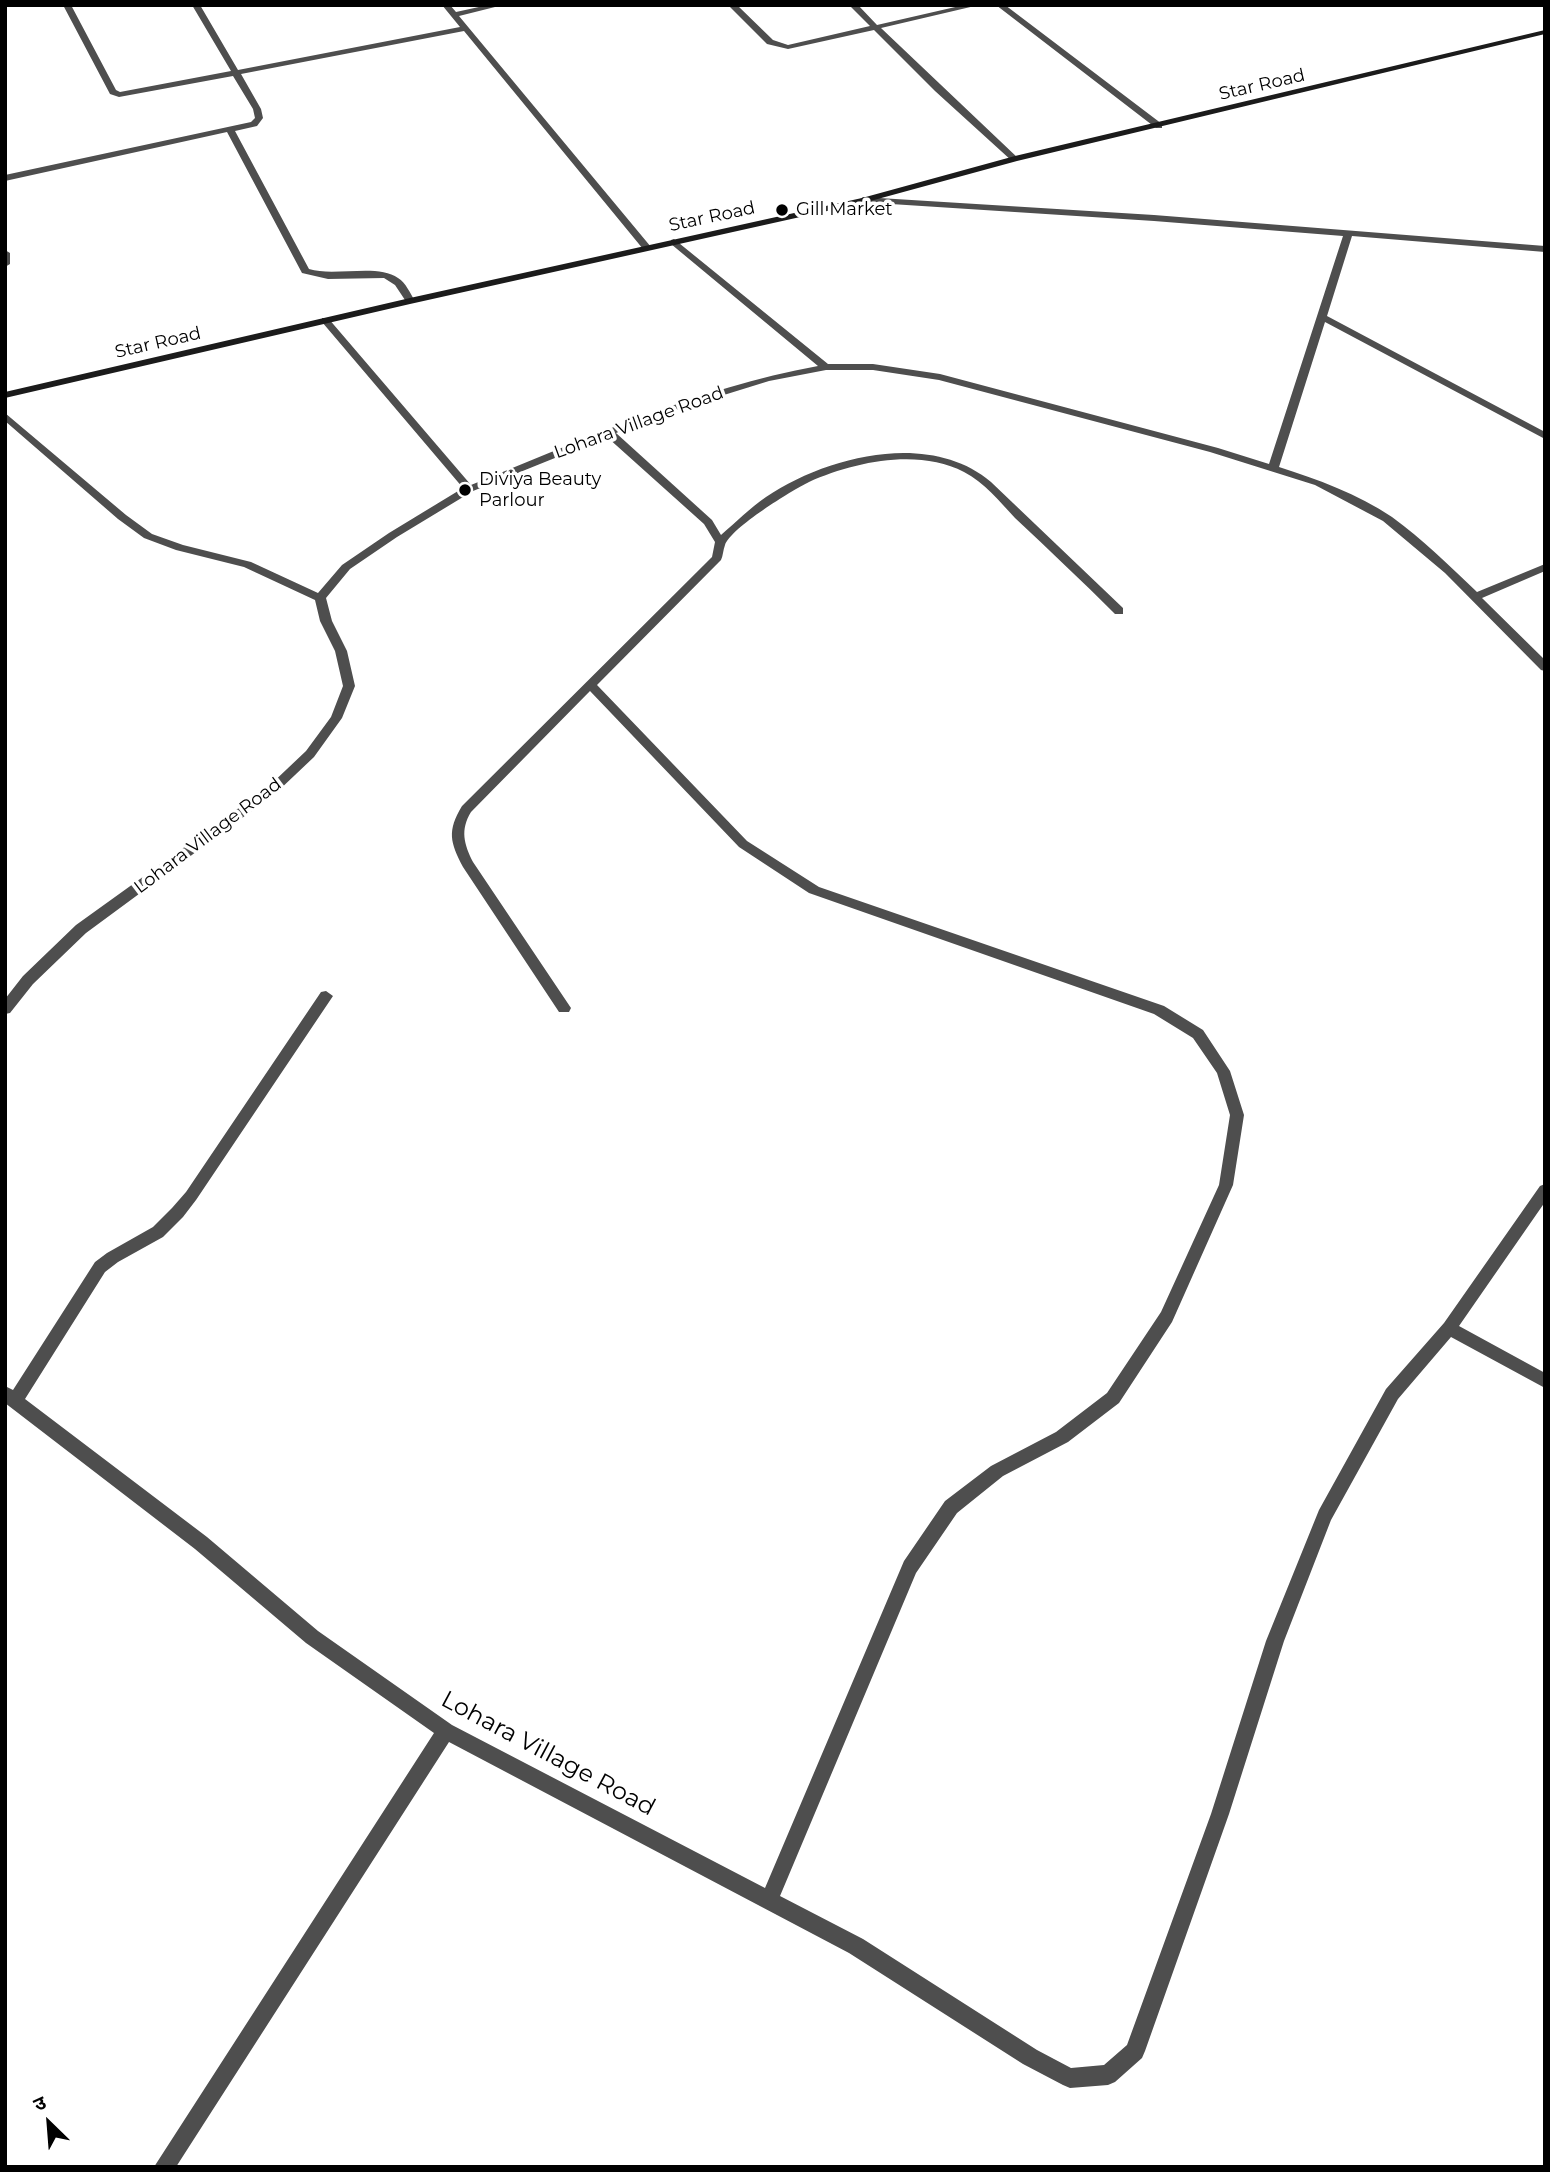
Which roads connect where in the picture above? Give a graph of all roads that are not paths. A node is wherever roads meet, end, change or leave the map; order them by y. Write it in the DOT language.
graph roads {
  1 [pos="67,5"];
  2 [pos="196,5"];
  3 [pos="446,5"];
  4 [pos="499,5"];
  5 [pos="732,5"];
  6 [pos="853,5"];
  7 [pos="975,5"];
  8 [pos="1000,5"];
  9 [pos="454,15"];
  10 [pos="875,27"];
  11 [pos="464,29"];
  12 [pos="1545,32"];
  13 [pos="237,74"];
  14 [pos="1159,126"];
  15 [pos="230,131"];
  16 [pos="1015,159"];
  17 [pos="5,178"];
  18 [pos="863,200"];
  19 [pos="1348,234"];
  20 [pos="674,242"];
  21 [pos="646,247"];
  22 [pos="1545,249"];
  23 [pos="5,253"];
  24 [pos="5,264"];
  25 [pos="410,301"];
  26 [pos="1321,317"];
  27 [pos="325,320"];
  28 [pos="827,367"];
  29 [pos="5,395"];
  30 [pos="5,416"];
  31 [pos="608,432"];
  32 [pos="1545,436"];
  33 [pos="1273,469"];
  34 [pos="469,489"];
  35 [pos="720,542"];
  36 [pos="1545,567"];
  37 [pos="320,597"];
  38 [pos="1475,597"];
  39 [pos="1119,611"];
  40 [pos="1545,667"];
  41 [pos="592,686"];
  42 [pos="326,996"];
  43 [pos="564,1008"];
  44 [pos="5,1009"];
  45 [pos="1545,1190"];
  46 [pos="1449,1328"];
  47 [pos="1545,1381"];
  48 [pos="11,1397"];
  49 [pos="446,1731"];
  50 [pos="769,1900"];
  51 [pos="164,2167"];
  1 -- 13 [label="street"];
  2 -- 13 [label="street"];
  3 -- 9 [label="street"];
  4 -- 9 [label="street"];
  5 -- 10 [label="street"];
  6 -- 10 [label="street"];
  7 -- 10 [label="street"];
  8 -- 14 [label="street"];
  9 -- 11 [label="street"];
  10 -- 16 [label="street"];
  11 -- 13 [label="street"];
  11 -- 21 [label="street"];
  12 -- 14 [label="street, Star Road"];
  13 -- 15 [label="street"];
  14 -- 16 [label="street, Star Road"];
  15 -- 17 [label="street"];
  15 -- 25 [label="street"];
  16 -- 18 [label="street, Star Road"];
  18 -- 19 [label="street"];
  18 -- 20 [label="street, Star Road"];
  19 -- 22 [label="street"];
  19 -- 26 [label="street"];
  20 -- 21 [label="street, Star Road"];
  20 -- 28 [label="street"];
  21 -- 25 [label="street, Star Road"];
  23 -- 24 [label="street"];
  25 -- 27 [label="street, Star Road"];
  26 -- 32 [label="street"];
  26 -- 33 [label="street"];
  27 -- 29 [label="street, Star Road"];
  27 -- 34 [label="street"];
  28 -- 31 [label="street, Lohara Village Road"];
  28 -- 33 [label="street, Lohara Village Road"];
  30 -- 37 [label="street"];
  31 -- 34 [label="street, Lohara Village Road"];
  31 -- 35 [label="street"];
  33 -- 38 [label="street, Lohara Village Road"];
  34 -- 37 [label="street, Lohara Village Road"];
  35 -- 39 [label="street"];
  35 -- 41 [label="street"];
  36 -- 38 [label="street"];
  37 -- 44 [label="street, Lohara Village Road"];
  38 -- 40 [label="street, Lohara Village Road"];
  41 -- 43 [label="street"];
  41 -- 50 [label="street"];
  42 -- 48 [label="street"];
  45 -- 46 [label="street, Lohara Village Road"];
  46 -- 47 [label="street"];
  46 -- 50 [label="street, Lohara Village Road"];
  48 -- 49 [label="street, Lohara Village Road"];
  49 -- 50 [label="street, Lohara Village Road"];
  49 -- 51 [label="street"];
}
